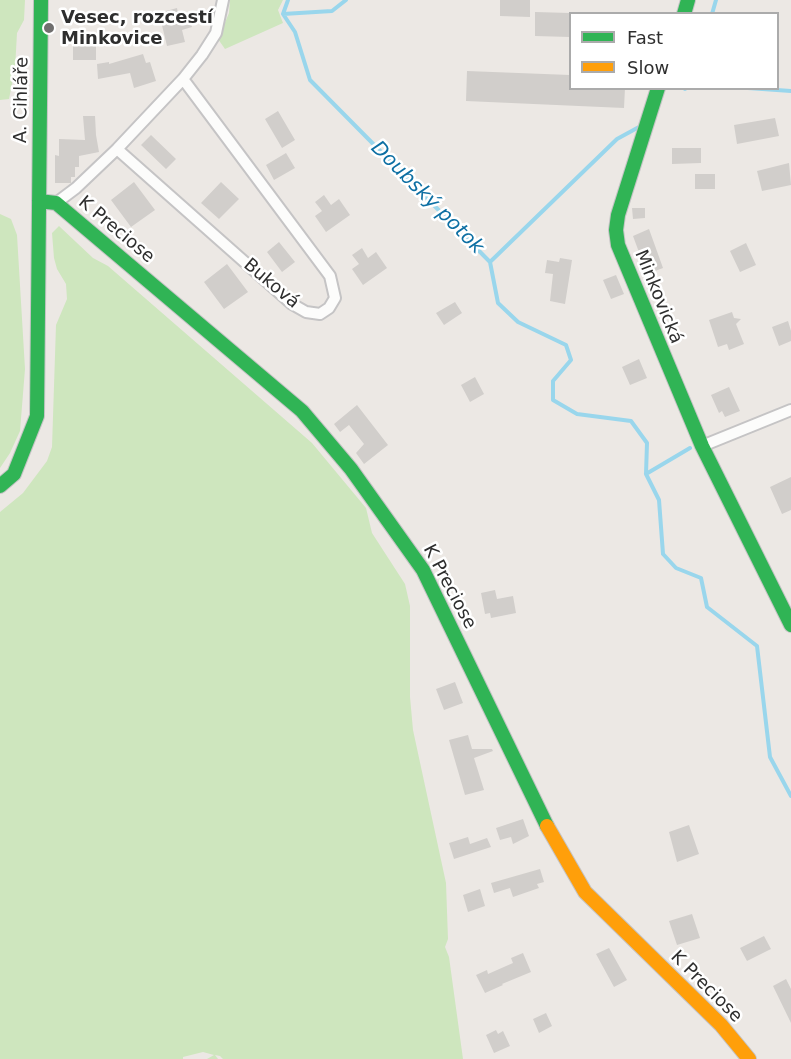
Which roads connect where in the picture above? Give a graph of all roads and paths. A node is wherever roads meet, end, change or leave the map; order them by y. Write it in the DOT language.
graph roads {
  1 [pos="41,0"];
  2 [pos="223,0"];
  3 [pos="183,79"];
  4 [pos="657,90"];
  5 [pos="117,149"];
  6 [pos="39,201"];
  7 [pos="56,203"];
  8 [pos="791,410"];
  9 [pos="702,446"];
  10 [pos="0,486"];
  11 [pos="791,625"];
  12 [pos="749,1059"];
  1 -- 6 [label="street, A. Cihláře"];
  2 -- 3 [label="street"];
  3 -- 5 [label="street"];
  3 -- 5 [label="street, Buková"];
  4 -- 9 [label="street, Minkovická"];
  5 -- 7 [label="street"];
  6 -- 7 [label="street, K Preciose"];
  6 -- 10 [label="street, A. Cihláře"];
  7 -- 12 [label="street, K Preciose"];
  8 -- 9 [label="street"];
  9 -- 11 [label="street, Minkovická"];
}
